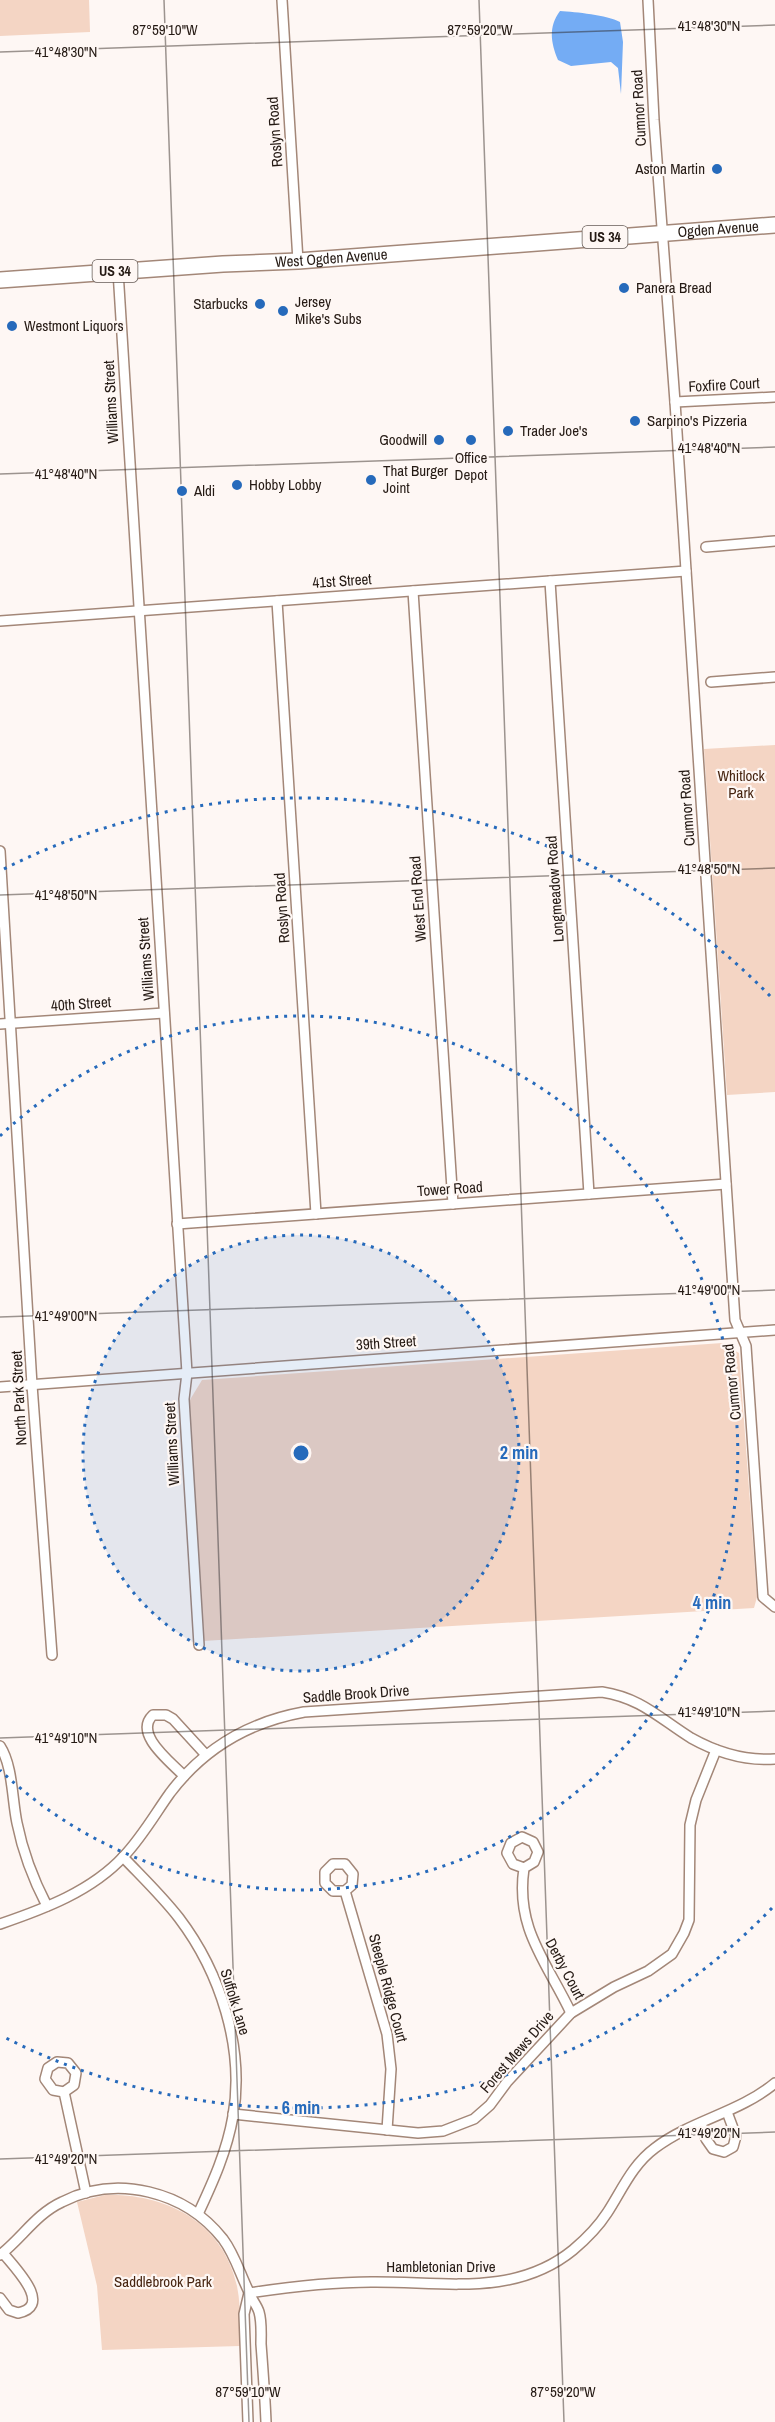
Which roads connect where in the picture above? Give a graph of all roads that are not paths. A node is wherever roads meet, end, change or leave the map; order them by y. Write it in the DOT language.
graph roads {
  1 [pos="282,0"];
  2 [pos="648,0"];
  3 [pos="775,225"];
  4 [pos="663,233"];
  5 [pos="298,261"];
  6 [pos="118,271"];
  7 [pos="0,280"];
  8 [pos="775,397"];
  9 [pos="675,402"];
  10 [pos="775,541"];
  11 [pos="706,547"];
  12 [pos="686,571"];
  13 [pos="550,581"];
  14 [pos="413,591"];
  15 [pos="277,601"];
  16 [pos="139,612"];
  17 [pos="0,621"];
  18 [pos="775,677"];
  19 [pos="711,682"];
  20 [pos="0,851"];
  21 [pos="164,1014"];
  22 [pos="11,1023"];
  23 [pos="0,1024"];
  24 [pos="726,1184"];
  25 [pos="589,1194"];
  26 [pos="453,1204"];
  27 [pos="316,1214"];
  28 [pos="177,1224"];
  29 [pos="775,1330"];
  30 [pos="741,1332"];
  31 [pos="187,1373"];
  32 [pos="32,1385"];
  33 [pos="0,1387"];
  34 [pos="775,1607"];
  35 [pos="199,1645"];
  36 [pos="52,1655"];
  37 [pos="0,1746"];
  38 [pos="716,1750"];
  39 [pos="206,1755"];
  40 [pos="775,1759"];
  41 [pos="184,1776"];
  42 [pos="123,1857"];
  43 [pos="524,1868"];
  44 [pos="345,1892"];
  45 [pos="47,1906"];
  46 [pos="0,1924"];
  47 [pos="571,2013"];
  48 [pos="775,2083"];
  49 [pos="64,2092"];
  50 [pos="727,2112"];
  51 [pos="233,2114"];
  52 [pos="701,2123"];
  53 [pos="387,2130"];
  54 [pos="86,2193"];
  55 [pos="198,2214"];
  56 [pos="2,2254"];
  57 [pos="249,2293"];
  58 [pos="0,2298"];
  59 [pos="248,2422"];
  60 [pos="266,2422"];
  1 -- 5 [label="street, Roslyn Road"];
  2 -- 4 [label="street, Cumnor Road"];
  3 -- 4 [label="main road, Ogden Avenue / US 34"];
  4 -- 5 [label="main road, West Ogden Avenue / US 34"];
  4 -- 9 [label="street, Cumnor Road"];
  5 -- 6 [label="main road, West Ogden Avenue / US 34"];
  6 -- 7 [label="main road, West Ogden Avenue / US 34"];
  6 -- 16 [label="street, Williams Street"];
  8 -- 9 [label="street, Foxfire Court"];
  9 -- 12 [label="street, Cumnor Road"];
  10 -- 11 [label="street"];
  12 -- 13 [label="street, 41st Street"];
  12 -- 24 [label="street, Cumnor Road"];
  13 -- 14 [label="street, 41st Street"];
  13 -- 25 [label="street, Longmeadow Road"];
  14 -- 15 [label="street, 41st Street"];
  14 -- 26 [label="street, West End Road"];
  15 -- 16 [label="street, 41st Street"];
  15 -- 27 [label="street, Roslyn Road"];
  16 -- 17 [label="street, 41st Street"];
  16 -- 21 [label="street, Williams Street"];
  18 -- 19 [label="street"];
  20 -- 22 [label="street, North Park Street"];
  21 -- 22 [label="street, 40th Street"];
  21 -- 28 [label="street, Williams Street"];
  22 -- 23 [label="street, 40th Street"];
  22 -- 32 [label="street, North Park Street"];
  24 -- 25 [label="street, Tower Road"];
  24 -- 30 [label="street, Cumnor Road"];
  25 -- 26 [label="street, Tower Road"];
  26 -- 27 [label="street, Tower Road"];
  27 -- 28 [label="street, Tower Road"];
  28 -- 31 [label="street, Williams Street"];
  29 -- 30 [label="street, 39th Street"];
  30 -- 31 [label="street, 39th Street"];
  30 -- 34 [label="street, Cumnor Road"];
  31 -- 32 [label="street, 39th Street"];
  31 -- 35 [label="street, Williams Street"];
  32 -- 33 [label="street, 39th Street"];
  32 -- 36 [label="street, North Park Street"];
  37 -- 45 [label="street"];
  38 -- 39 [label="street, Saddle Brook Drive"];
  38 -- 40 [label="street, Saddle Brook Drive"];
  38 -- 47 [label="street, Forest Mews Drive"];
  39 -- 41 [label="street, Saddle Brook Drive"];
  39 -- 41 [label="street"];
  41 -- 42 [label="street, Saddle Brook Drive"];
  42 -- 45 [label="street, Saddle Brook Drive"];
  42 -- 51 [label="street, Suffolk Lane"];
  43 -- 47 [label="street, Derby Court"];
  44 -- 53 [label="street, Steeple Ridge Court"];
  45 -- 46 [label="street, Saddle Brook Drive"];
  47 -- 53 [label="street, Forest Mews Drive"];
  48 -- 50 [label="street, Hambletonian Drive"];
  49 -- 54 [label="street"];
  50 -- 52 [label="street, Hambletonian Drive"];
  50 -- 52 [label="street"];
  51 -- 53 [label="street, Forest Mews Drive"];
  51 -- 55 [label="street, Suffolk Lane"];
  52 -- 57 [label="street, Hambletonian Drive"];
  54 -- 55 [label="street"];
  54 -- 56 [label="street"];
  55 -- 57 [label="street"];
  56 -- 58 [label="street"];
  57 -- 59 [label="street"];
  57 -- 60 [label="street"];
}
